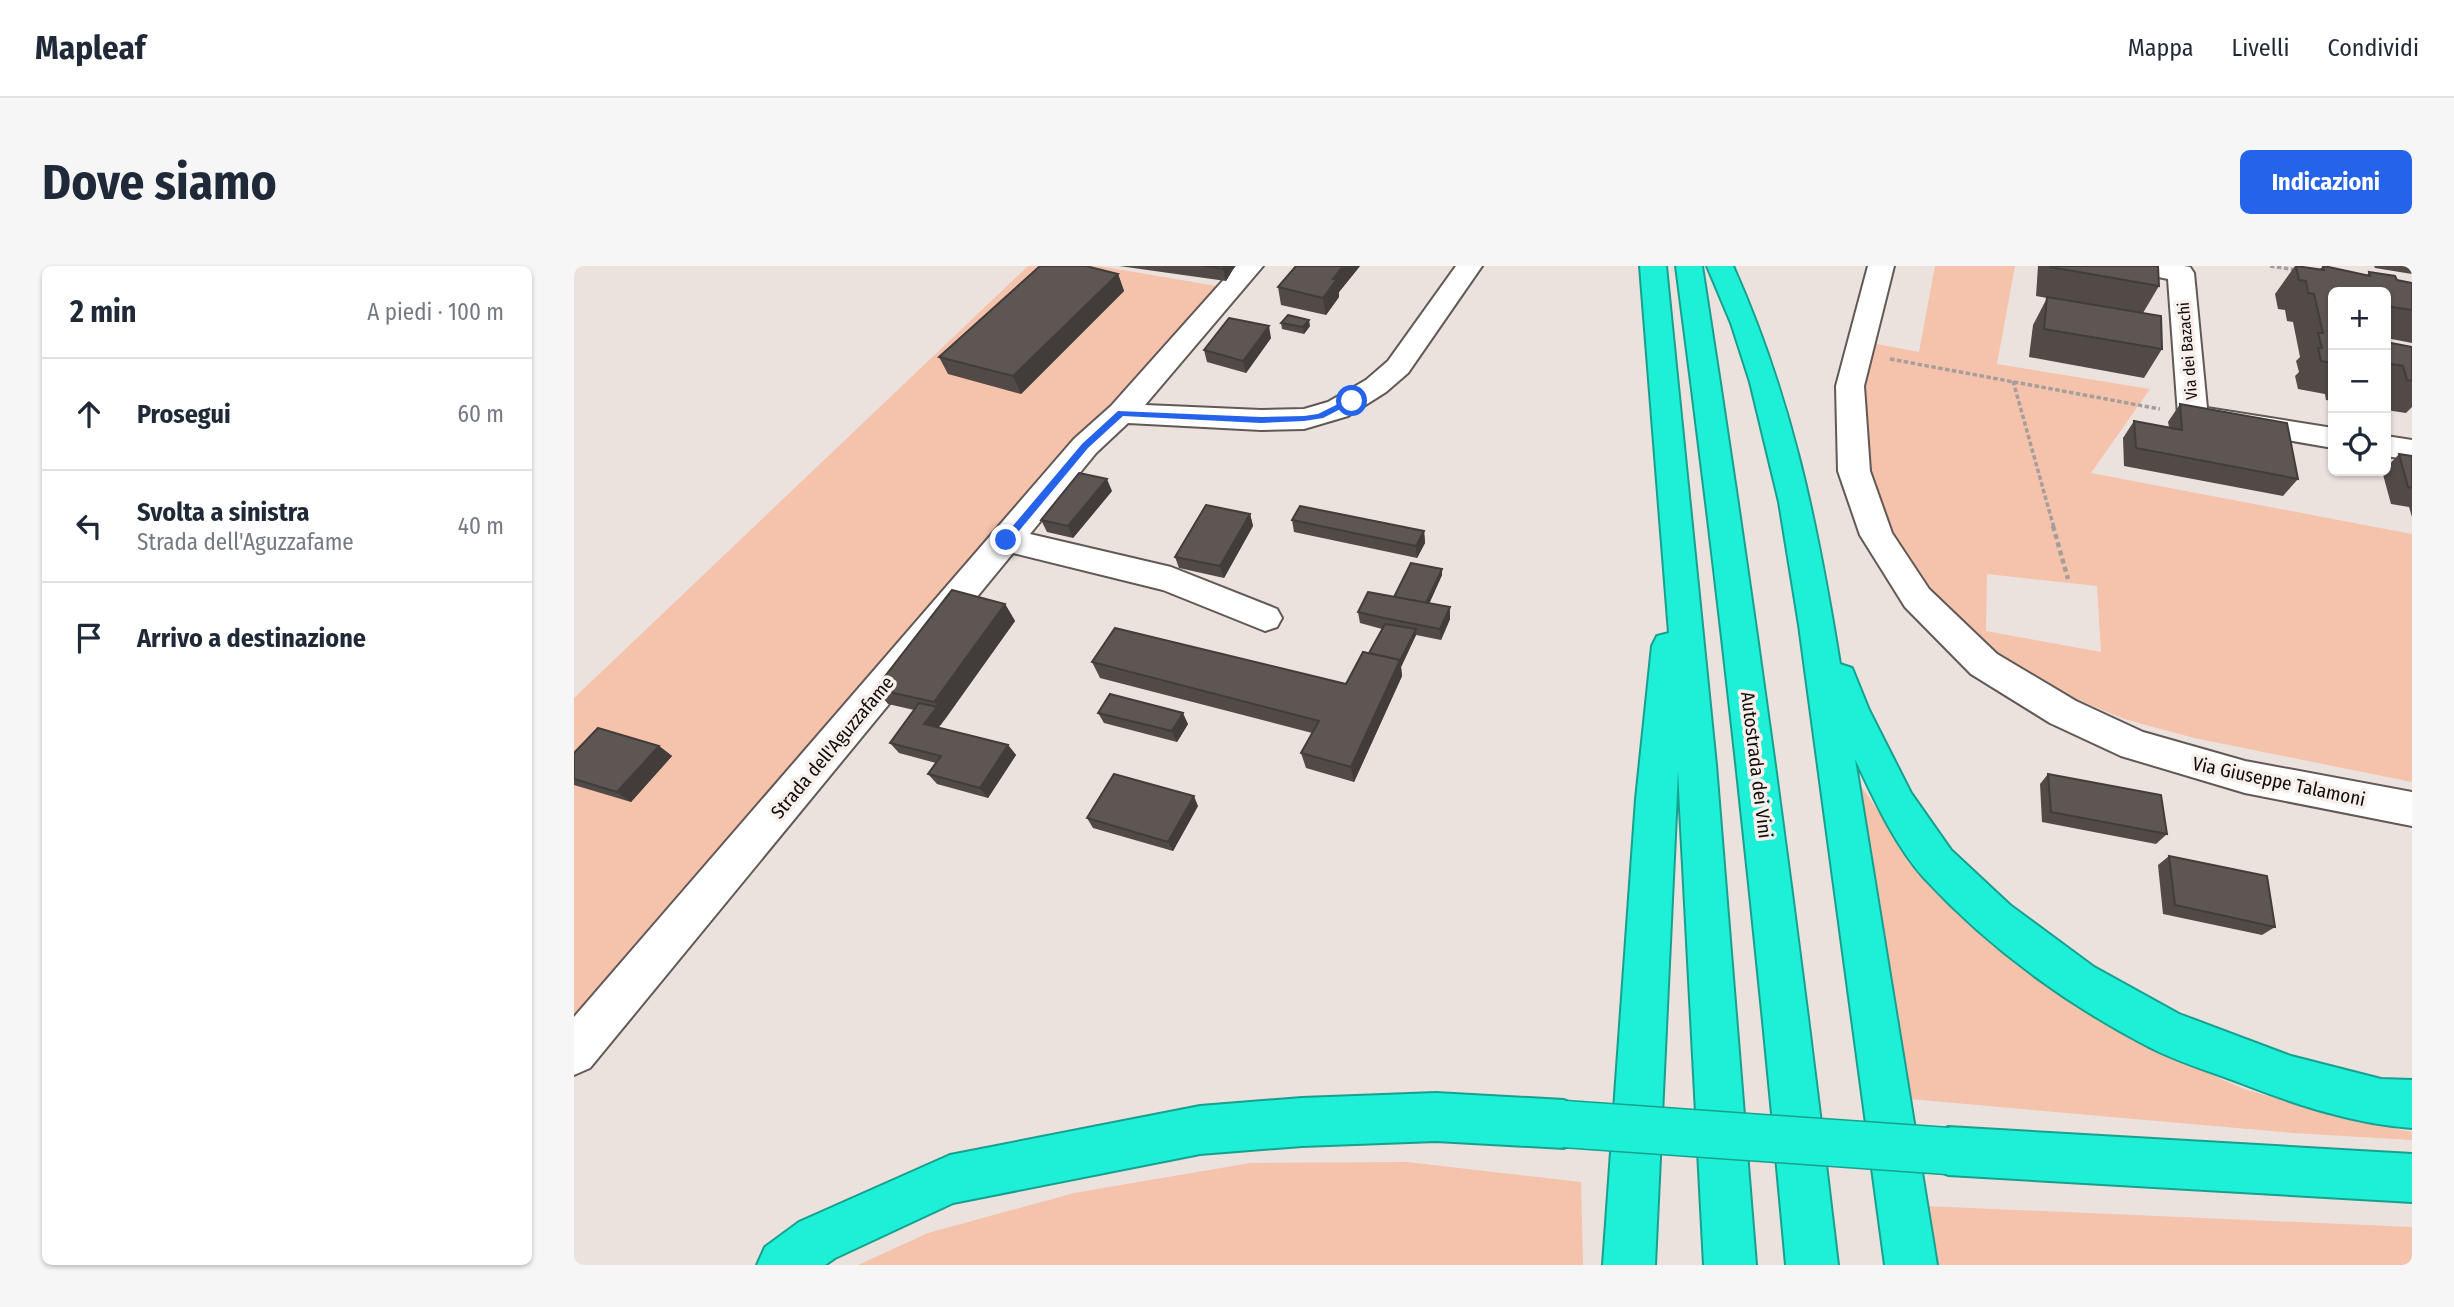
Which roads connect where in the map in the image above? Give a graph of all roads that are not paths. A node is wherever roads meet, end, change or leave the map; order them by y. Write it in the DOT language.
graph roads {
  1 [pos="1250,266"];
  2 [pos="1469,266"];
  3 [pos="1653,266"];
  4 [pos="1689,266"];
  5 [pos="1720,266"];
  6 [pos="1881,266"];
  7 [pos="2138,266"];
  8 [pos="2180,269"];
  9 [pos="1121,413"];
  10 [pos="2328,437"];
  11 [pos="2391,447"];
  12 [pos="2412,450"];
  13 [pos="1680,532"];
  14 [pos="1006,540"];
  15 [pos="1811,594"];
  16 [pos="1265,618"];
  17 [pos="2412,809"];
  18 [pos="574,1052"];
  19 [pos="2412,1104"];
  20 [pos="2412,1178"];
  21 [pos="783,1265"];
  22 [pos="1629,1265"];
  23 [pos="1730,1265"];
  24 [pos="1812,1265"];
  25 [pos="1911,1265"];
  1 -- 9 [label="street, Strada dell'Aguzzafame"];
  2 -- 9 [label="street"];
  3 -- 13 [label="highway"];
  4 -- 24 [label="highway, Autostrada dei Vini"];
  5 -- 15 [label="highway"];
  6 -- 17 [label="street, Via Giuseppe Talamoni"];
  7 -- 8 [label="street, Via dei Bazachi"];
  8 -- 10 [label="street, Via dei Bazachi"];
  9 -- 14 [label="street, Strada dell'Aguzzafame"];
  11 -- 12 [label="street"];
  13 -- 22 [label="highway"];
  13 -- 23 [label="highway"];
  14 -- 16 [label="street"];
  14 -- 18 [label="street, Strada dell'Aguzzafame"];
  15 -- 19 [label="highway"];
  15 -- 25 [label="highway"];
  20 -- 21 [label="highway, bridge"];
}
